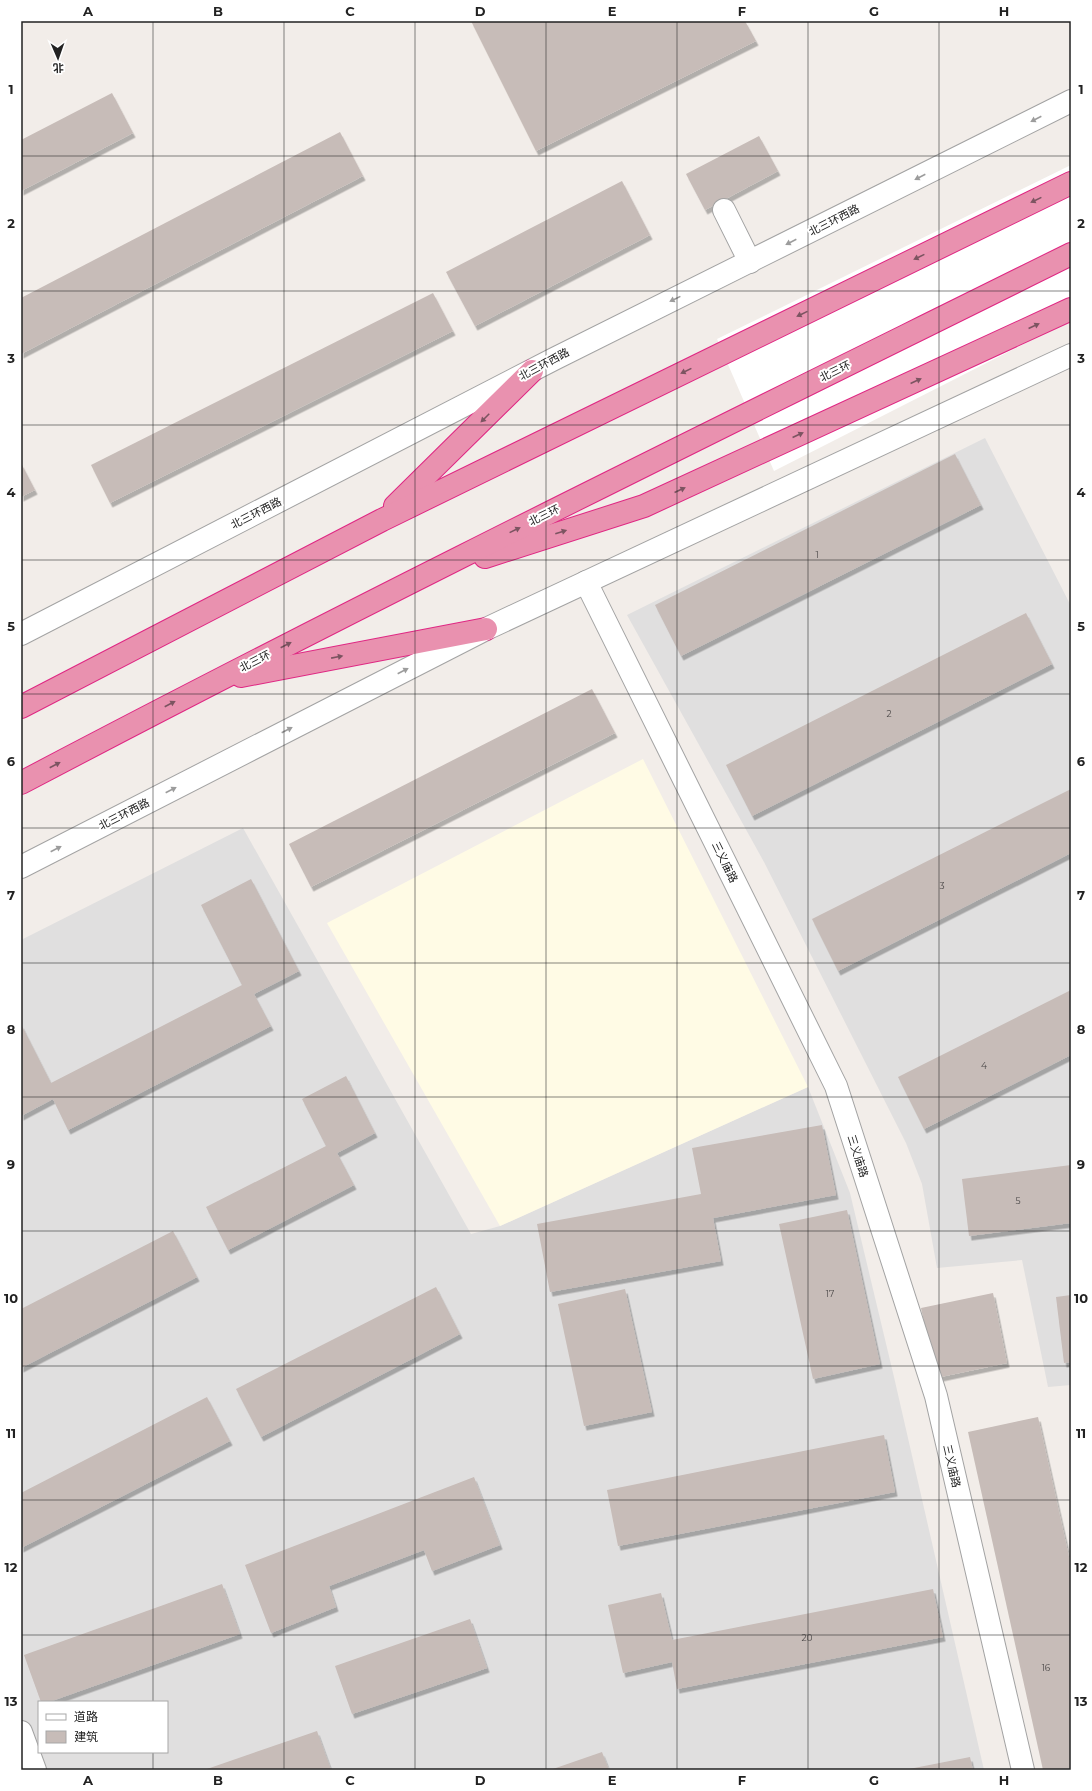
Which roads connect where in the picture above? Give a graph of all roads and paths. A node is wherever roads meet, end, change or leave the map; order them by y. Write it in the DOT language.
graph roads {
  1 [pos="1071,102"];
  2 [pos="1071,183"];
  3 [pos="724,210"];
  4 [pos="1071,254"];
  5 [pos="750,262"];
  6 [pos="1071,310"];
  7 [pos="1071,355"];
  8 [pos="532,371"];
  9 [pos="382,520"];
  10 [pos="417,578"];
  11 [pos="586,582"];
  12 [pos="486,629"];
  13 [pos="21,634"];
  14 [pos="216,680"];
  15 [pos="21,707"];
  16 [pos="21,783"];
  17 [pos="21,867"];
  18 [pos="21,1732"];
  19 [pos="35,1770"];
  20 [pos="1023,1770"];
  1 -- 5 [label="street, 北三环西路, one-way"];
  2 -- 9 [label="highway, one-way"];
  3 -- 5 [label="street"];
  10 -- 4 [label="highway, 北三环, one-way"];
  5 -- 8 [label="street, 北三环西路, one-way"];
  10 -- 6 [label="highway, one-way"];
  7 -- 11 [label="street, 北三环西路"];
  8 -- 9 [label="highway, one-way"];
  8 -- 13 [label="street, 北三环西路"];
  9 -- 15 [label="highway"];
  14 -- 10 [label="highway, 北三环, one-way"];
  11 -- 12 [label="street, 北三环西路"];
  11 -- 20 [label="street, 三义庙路"];
  14 -- 12 [label="highway, one-way"];
  17 -- 12 [label="street, 北三环西路, one-way"];
  16 -- 14 [label="highway, 北三环, one-way"];
  18 -- 19 [label="street"];
}
